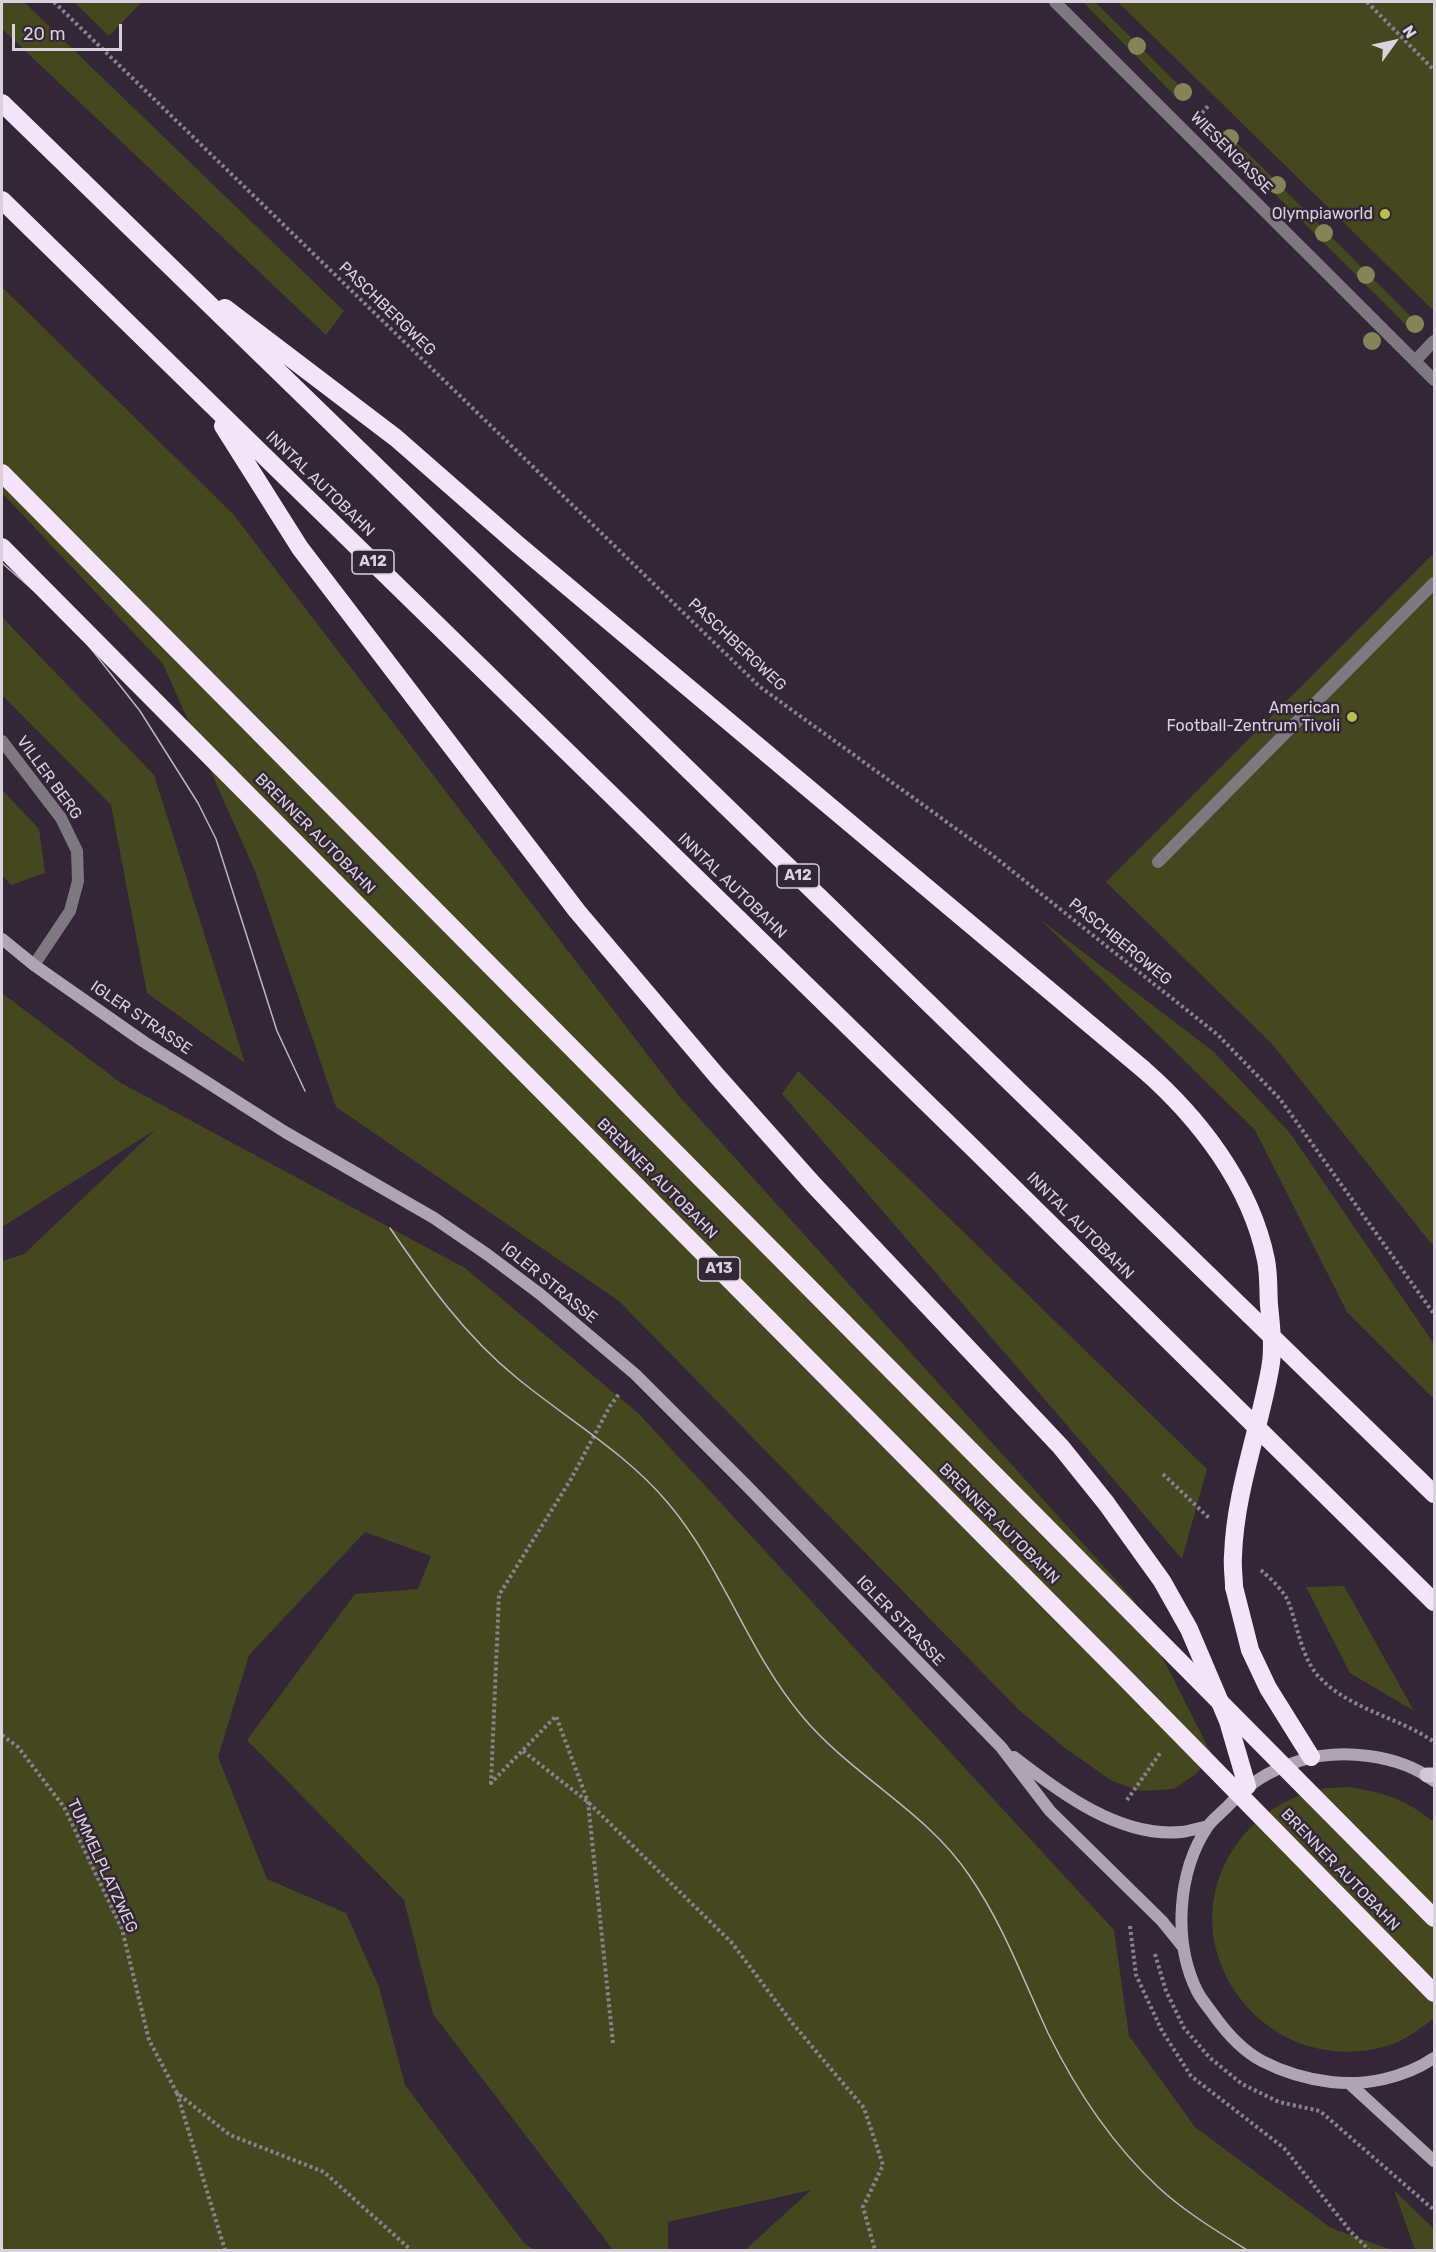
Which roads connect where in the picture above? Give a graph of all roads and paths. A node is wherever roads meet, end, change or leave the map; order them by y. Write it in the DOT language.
graph roads {
  1 [pos="54,2"];
  2 [pos="1055,2"];
  3 [pos="1367,2"];
  4 [pos="1434,70"];
  5 [pos="2,103"];
  6 [pos="2,200"];
  7 [pos="162,259"];
  8 [pos="1434,341"];
  9 [pos="1416,361"];
  10 [pos="1434,380"];
  11 [pos="206,399"];
  12 [pos="2,473"];
  13 [pos="2,547"];
  14 [pos="1434,583"];
  15 [pos="2,741"];
  16 [pos="1158,862"];
  17 [pos="2,939"];
  18 [pos="34,965"];
  19 [pos="1434,1314"];
  20 [pos="634,1374"];
  21 [pos="1163,1473"];
  22 [pos="1434,1494"];
  23 [pos="1213,1522"];
  24 [pos="1255,1563"];
  25 [pos="1434,1602"];
  26 [pos="2,1735"];
  27 [pos="1434,1742"];
  28 [pos="1001,1747"];
  29 [pos="522,1751"];
  30 [pos="1311,1757"];
  31 [pos="1432,1777"];
  32 [pos="1247,1786"];
  33 [pos="588,1802"];
  34 [pos="1208,1826"];
  35 [pos="1129,1917"];
  36 [pos="1434,1918"];
  37 [pos="1183,1947"];
  38 [pos="1434,1994"];
  39 [pos="613,2043"];
  40 [pos="1434,2063"];
  41 [pos="1350,2084"];
  42 [pos="177,2093"];
  43 [pos="1434,2161"];
  44 [pos="225,2250"];
  45 [pos="411,2250"];
  46 [pos="875,2250"];
  47 [pos="1369,2250"];
  1 -- 19 [label="path, PASCHBERGWEG"];
  2 -- 9 [label="lane, WIESENGASSE"];
  3 -- 4 [label="path"];
  5 -- 7 [label="highway, A12"];
  6 -- 11 [label="highway, INNTAL AUTOBAHN / A12"];
  7 -- 22 [label="highway, A12"];
  7 -- 30 [label="highway, bridge"];
  8 -- 9 [label="lane"];
  9 -- 10 [label="lane, WIESENGASSE"];
  11 -- 25 [label="highway, INNTAL AUTOBAHN / A12"];
  11 -- 32 [label="highway"];
  12 -- 36 [label="highway, BRENNER AUTOBAHN, bridge"];
  13 -- 38 [label="highway, BRENNER AUTOBAHN / A13, bridge"];
  14 -- 16 [label="lane"];
  15 -- 18 [label="lane, VILLER BERG"];
  17 -- 18 [label="main road, IGLER STRASSE"];
  18 -- 20 [label="main road, IGLER STRASSE"];
  20 -- 28 [label="main road, IGLER STRASSE"];
  20 -- 29 [label="path"];
  21 -- 23 [label="path"];
  24 -- 27 [label="path"];
  26 -- 42 [label="path, TUMMELPLATZWEG"];
  28 -- 34 [label="main road, IGLER STRASSE"];
  28 -- 37 [label="main road, IGLER STRASSE"];
  29 -- 33 [label="path"];
  29 -- 33 [label="path"];
  30 -- 31 [label="main road"];
  30 -- 32 [label="main road"];
  32 -- 34 [label="main road"];
  33 -- 39 [label="path"];
  33 -- 46 [label="path"];
  34 -- 37 [label="main road"];
  35 -- 47 [label="path"];
  37 -- 41 [label="main road"];
  40 -- 41 [label="main road"];
  41 -- 43 [label="main road"];
  42 -- 44 [label="path"];
  42 -- 45 [label="path, TUMMELPLATZWEG"];
}
